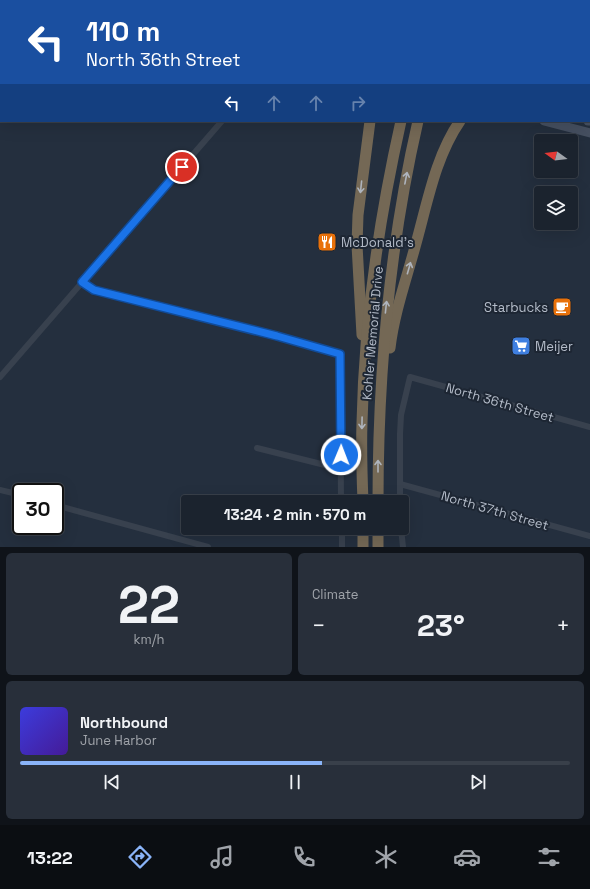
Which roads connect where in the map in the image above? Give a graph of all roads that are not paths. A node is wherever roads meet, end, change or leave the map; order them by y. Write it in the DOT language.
graph roads {
  1 [pos="221,122"];
  2 [pos="370,122"];
  3 [pos="401,122"];
  4 [pos="418,122"];
  5 [pos="459,122"];
  6 [pos="467,122"];
  7 [pos="548,122"];
  8 [pos="590,134"];
  9 [pos="425,211"];
  10 [pos="82,282"];
  11 [pos="364,370"];
  12 [pos="0,377"];
  13 [pos="590,427"];
  14 [pos="378,430"];
  15 [pos="257,448"];
  16 [pos="341,469"];
  17 [pos="400,484"];
  18 [pos="0,490"];
  19 [pos="12,493"];
  20 [pos="341,495"];
  21 [pos="363,495"];
  22 [pos="378,495"];
  23 [pos="400,495"];
  24 [pos="64,507"];
  25 [pos="342,535"];
  26 [pos="363,535"];
  27 [pos="378,535"];
  28 [pos="402,535"];
  29 [pos="590,536"];
  30 [pos="208,547"];
  31 [pos="342,547"];
  32 [pos="363,547"];
  33 [pos="378,547"];
  34 [pos="403,547"];
  1 -- 10 [label="street"];
  2 -- 11 [label="highway, one-way"];
  3 -- 11 [label="highway, Kohler Memorial Drive"];
  14 -- 4 [label="highway, Kohler Memorial Drive, one-way"];
  5 -- 9 [label="highway"];
  6 -- 9 [label="highway"];
  7 -- 8 [label="main road"];
  14 -- 9 [label="highway, one-way"];
  10 -- 12 [label="street"];
  10 -- 16 [label="street"];
  11 -- 21 [label="highway, Kohler Memorial Drive, one-way"];
  13 -- 17 [label="street, North 36th Street"];
  22 -- 14 [label="highway, Kohler Memorial Drive, one-way"];
  15 -- 16 [label="street"];
  16 -- 20 [label="street"];
  17 -- 23 [label="street"];
  17 -- 29 [label="street, North 37th Street"];
  18 -- 19 [label="street"];
  24 -- 30 [label="street"];
  25 -- 31 [label="street"];
  26 -- 32 [label="highway"];
  27 -- 33 [label="highway"];
  28 -- 34 [label="street"];
}
